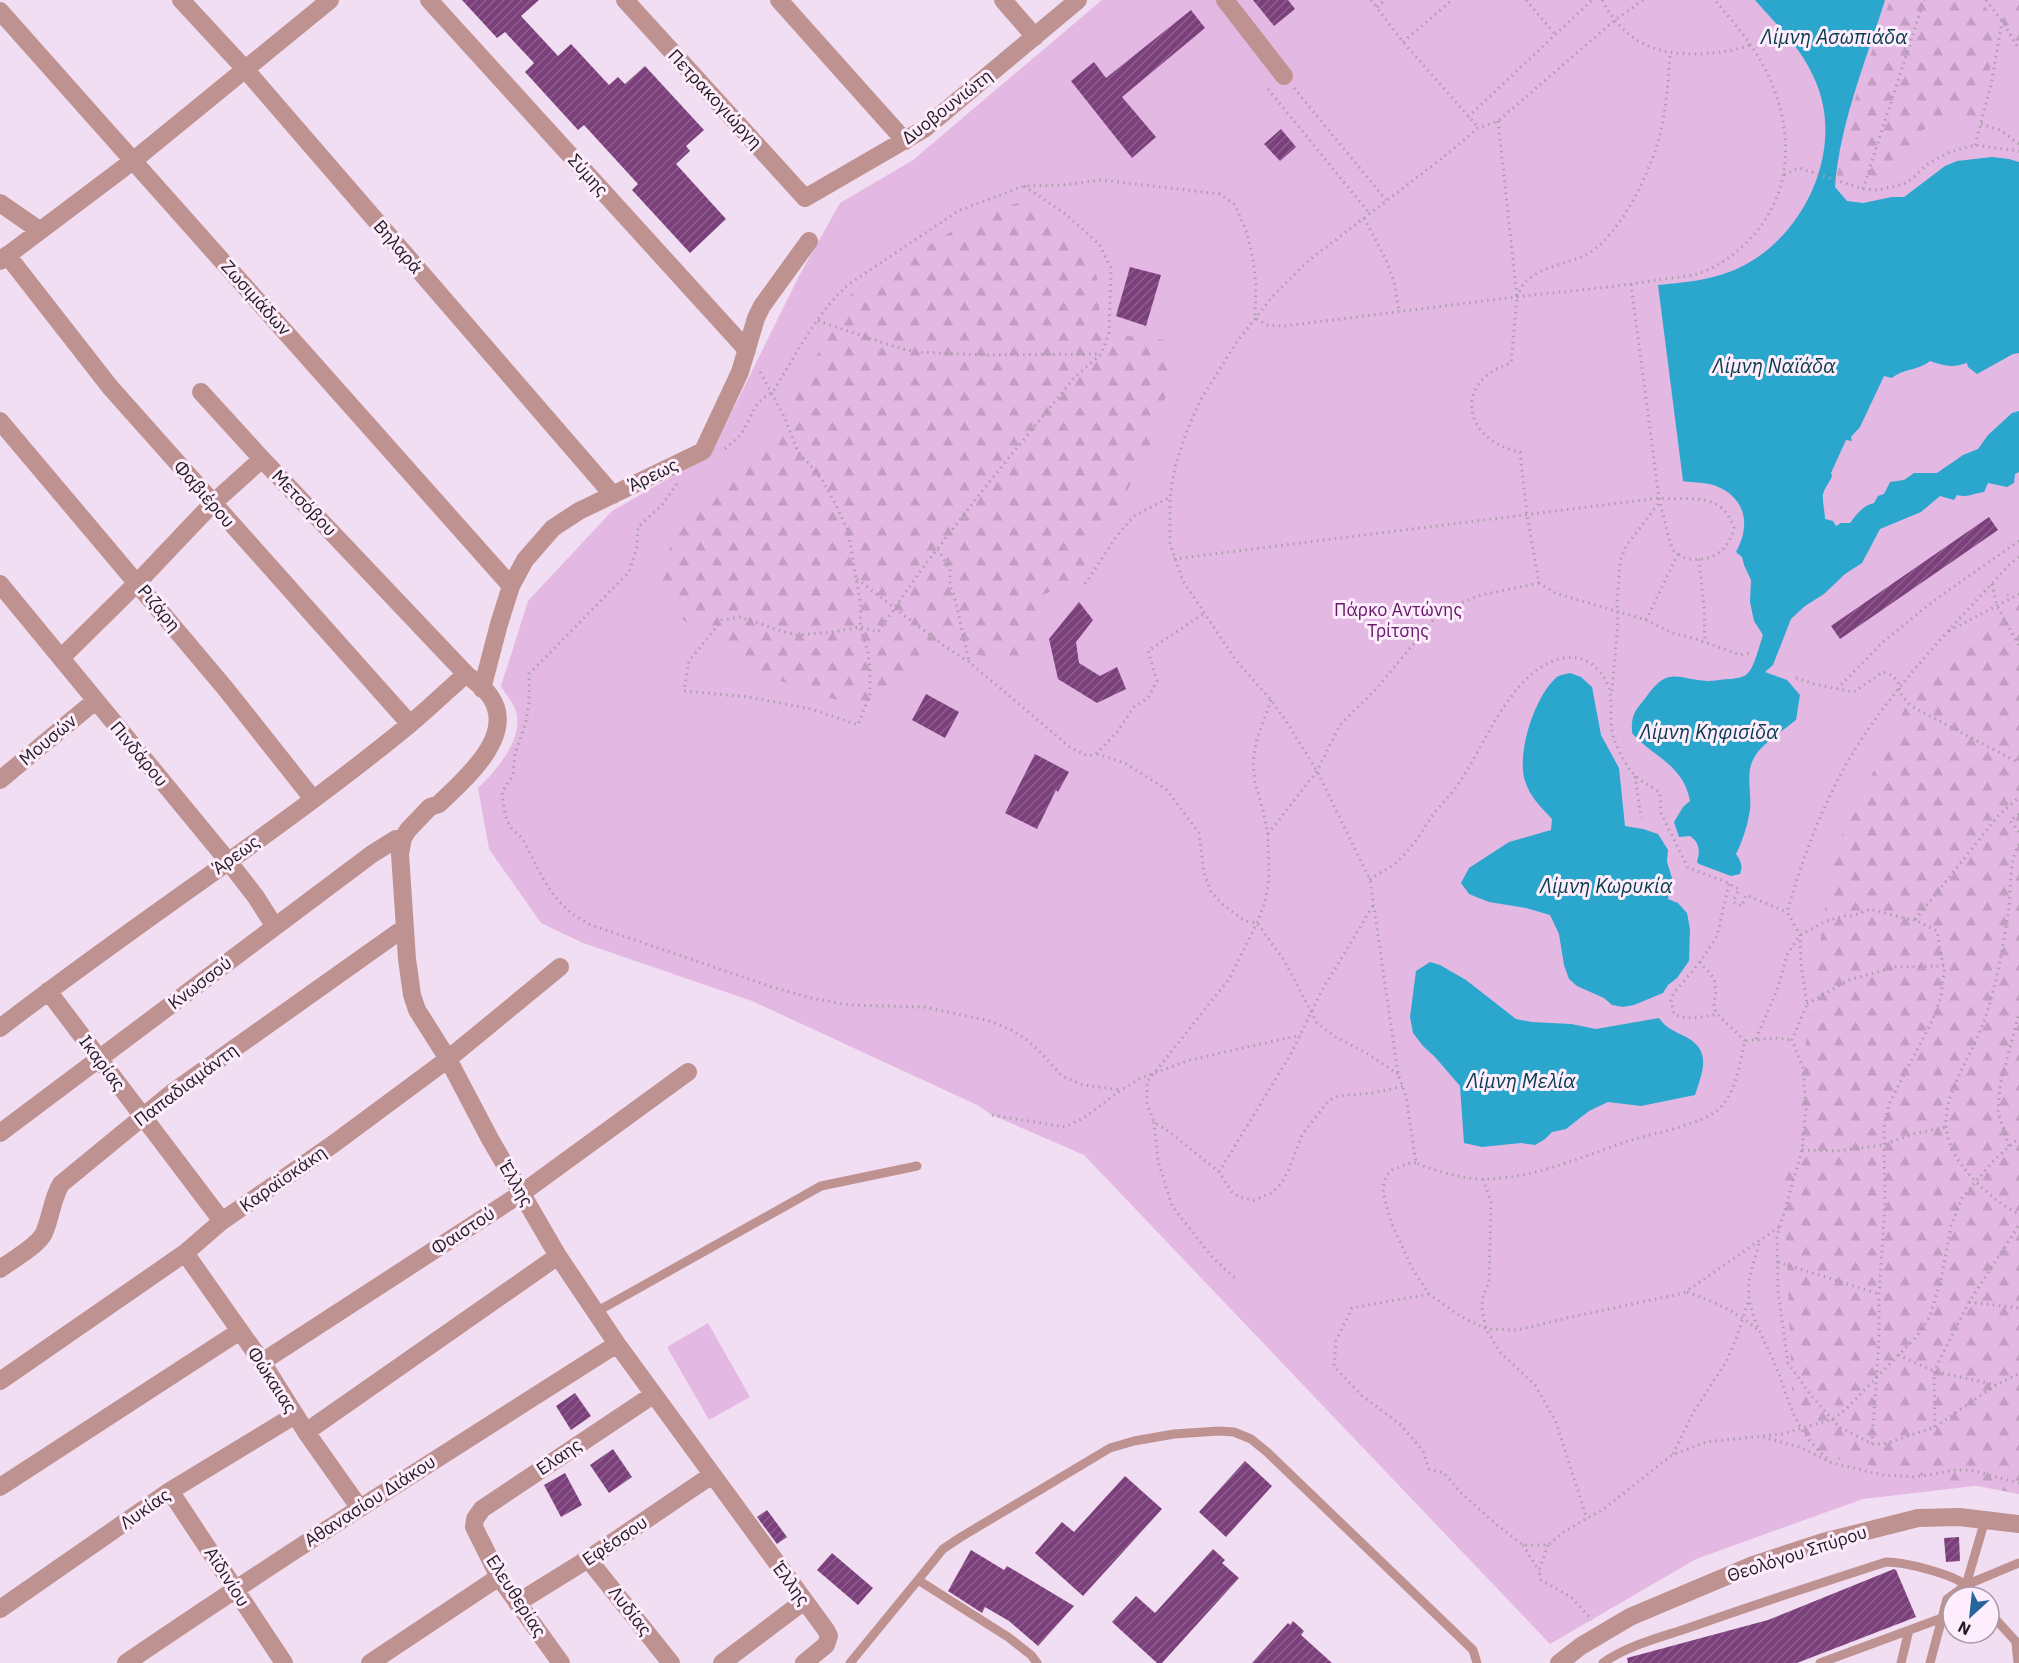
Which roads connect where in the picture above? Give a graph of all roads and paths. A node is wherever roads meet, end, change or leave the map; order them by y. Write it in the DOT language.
graph roads {
  1 [pos="181,0"];
  2 [pos="330,0"];
  3 [pos="429,0"];
  4 [pos="625,0"];
  5 [pos="779,0"];
  6 [pos="1003,0"];
  7 [pos="1078,0"];
  8 [pos="1225,0"];
  9 [pos="1371,0"];
  10 [pos="1385,0"];
  11 [pos="1452,0"];
  12 [pos="1526,0"];
  13 [pos="1592,0"];
  14 [pos="1602,0"];
  15 [pos="1643,0"];
  16 [pos="1715,0"];
  17 [pos="1924,0"];
  18 [pos="1986,0"];
  19 [pos="1377,7"];
  20 [pos="0,11"];
  21 [pos="1615,20"];
  22 [pos="2002,21"];
  23 [pos="1555,34"];
  24 [pos="1035,37"];
  25 [pos="1403,42"];
  26 [pos="1750,45"];
  27 [pos="2019,49"];
  28 [pos="1670,54"];
  29 [pos="245,69"];
  30 [pos="1284,76"];
  31 [pos="1269,89"];
  32 [pos="1468,117"];
  33 [pos="1498,121"];
  34 [pos="1981,124"];
  35 [pos="1478,128"];
  36 [pos="905,141"];
  37 [pos="2019,144"];
  38 [pos="1975,145"];
  39 [pos="2019,151"];
  40 [pos="134,160"];
  41 [pos="1784,176"];
  42 [pos="1024,186"];
  43 [pos="1863,189"];
  44 [pos="805,198"];
  45 [pos="1386,200"];
  46 [pos="0,203"];
  47 [pos="1369,213"];
  48 [pos="1364,218"];
  49 [pos="39,230"];
  50 [pos="809,241"];
  51 [pos="4,258"];
  52 [pos="1631,284"];
  53 [pos="1516,297"];
  54 [pos="1399,312"];
  55 [pos="1255,318"];
  56 [pos="818,321"];
  57 [pos="747,350"];
  58 [pos="1101,354"];
  59 [pos="201,392"];
  60 [pos="772,393"];
  61 [pos="0,420"];
  62 [pos="718,457"];
  63 [pos="262,459"];
  64 [pos="680,481"];
  65 [pos="613,495"];
  66 [pos="1170,497"];
  67 [pos="1659,500"];
  68 [pos="212,504"];
  69 [pos="1527,514"];
  70 [pos="2019,540"];
  71 [pos="938,549"];
  72 [pos="1678,554"];
  73 [pos="2019,558"];
  74 [pos="1174,559"];
  75 [pos="1700,559"];
  76 [pos="857,579"];
  77 [pos="137,583"];
  78 [pos="1539,583"];
  79 [pos="0,584"];
  80 [pos="1085,584"];
  81 [pos="1992,584"];
  82 [pos="511,586"];
  83 [pos="2019,594"];
  84 [pos="1997,606"];
  85 [pos="896,608"];
  86 [pos="1617,612"];
  87 [pos="1203,614"];
  88 [pos="1646,620"];
  89 [pos="860,627"];
  90 [pos="1948,632"];
  91 [pos="1706,643"];
  92 [pos="2019,645"];
  93 [pos="1750,653"];
  94 [pos="61,658"];
  95 [pos="969,663"];
  96 [pos="466,674"];
  97 [pos="1796,678"];
  98 [pos="482,689"];
  99 [pos="1837,689"];
  100 [pos="1898,690"];
  101 [pos="1611,693"];
  102 [pos="1271,700"];
  103 [pos="95,701"];
  104 [pos="410,724"];
  105 [pos="1096,754"];
  106 [pos="2019,763"];
  107 [pos="1317,771"];
  108 [pos="1635,776"];
  109 [pos="0,780"];
  110 [pos="2019,797"];
  111 [pos="313,800"];
  112 [pos="2019,814"];
  113 [pos="1641,818"];
  114 [pos="2019,832"];
  115 [pos="1268,834"];
  116 [pos="403,838"];
  117 [pos="2019,844"];
  118 [pos="228,861"];
  119 [pos="1370,880"];
  120 [pos="1729,884"];
  121 [pos="1374,904"];
  122 [pos="1787,912"];
  123 [pos="1915,920"];
  124 [pos="1257,923"];
  125 [pos="275,927"];
  126 [pos="404,928"];
  127 [pos="1800,935"];
  128 [pos="1700,962"];
  129 [pos="1944,966"];
  130 [pos="560,967"];
  131 [pos="48,991"];
  132 [pos="1807,1004"];
  133 [pos="1312,1010"];
  134 [pos="1716,1013"];
  135 [pos="2019,1013"];
  136 [pos="0,1028"];
  137 [pos="1301,1035"];
  138 [pos="1756,1039"];
  139 [pos="1792,1040"];
  140 [pos="1745,1041"];
  141 [pos="99,1059"];
  142 [pos="448,1059"];
  143 [pos="688,1072"];
  144 [pos="1152,1074"];
  145 [pos="1398,1074"];
  146 [pos="1404,1086"];
  147 [pos="1121,1090"];
  148 [pos="992,1115"];
  149 [pos="142,1116"];
  150 [pos="1154,1122"];
  151 [pos="1946,1127"];
  152 [pos="0,1133"];
  153 [pos="2019,1138"];
  154 [pos="1883,1145"];
  155 [pos="2009,1146"];
  156 [pos="1802,1150"];
  157 [pos="1416,1163"];
  158 [pos="917,1166"];
  159 [pos="1219,1172"];
  160 [pos="1483,1179"];
  161 [pos="1975,1181"];
  162 [pos="522,1193"];
  163 [pos="2019,1214"];
  164 [pos="222,1221"];
  165 [pos="2019,1225"];
  166 [pos="1779,1227"];
  167 [pos="1759,1242"];
  168 [pos="184,1253"];
  169 [pos="558,1256"];
  170 [pos="1777,1262"];
  171 [pos="0,1269"];
  172 [pos="1236,1279"];
  173 [pos="1687,1292"];
  174 [pos="1430,1294"];
  175 [pos="1879,1294"];
  176 [pos="1749,1299"];
  177 [pos="1969,1302"];
  178 [pos="2019,1308"];
  179 [pos="596,1312"];
  180 [pos="1743,1317"];
  181 [pos="1486,1329"];
  182 [pos="240,1331"];
  183 [pos="1759,1331"];
  184 [pos="617,1344"];
  185 [pos="1898,1354"];
  186 [pos="262,1362"];
  187 [pos="1934,1371"];
  188 [pos="2019,1374"];
  189 [pos="1876,1378"];
  190 [pos="0,1381"];
  191 [pos="1996,1385"];
  192 [pos="653,1395"];
  193 [pos="295,1415"];
  194 [pos="1833,1419"];
  195 [pos="1935,1427"];
  196 [pos="1799,1428"];
  197 [pos="306,1432"];
  198 [pos="1761,1437"];
  199 [pos="1872,1444"];
  200 [pos="1672,1455"];
  201 [pos="1832,1462"];
  202 [pos="712,1475"];
  203 [pos="2019,1483"];
  204 [pos="0,1487"];
  205 [pos="170,1491"];
  206 [pos="359,1507"];
  207 [pos="1587,1519"];
  208 [pos="1985,1520"];
  209 [pos="2019,1524"];
  210 [pos="474,1527"];
  211 [pos="1523,1545"];
  212 [pos="1548,1545"];
  213 [pos="588,1559"];
  214 [pos="2019,1563"];
  215 [pos="1539,1571"];
  216 [pos="499,1577"];
  217 [pos="918,1580"];
  218 [pos="1966,1585"];
  219 [pos="235,1589"];
  220 [pos="804,1601"];
  221 [pos="517,1603"];
  222 [pos="0,1610"];
  223 [pos="1941,1618"];
  224 [pos="1941,1622"];
  225 [pos="2001,1625"];
  226 [pos="1909,1630"];
  227 [pos="1596,1636"];
  228 [pos="2018,1644"];
  229 [pos="126,1663"];
  230 [pos="284,1663"];
  231 [pos="370,1663"];
  232 [pos="561,1663"];
  233 [pos="671,1663"];
  234 [pos="722,1663"];
  235 [pos="804,1663"];
  236 [pos="850,1663"];
  237 [pos="1037,1663"];
  238 [pos="1477,1663"];
  239 [pos="1558,1663"];
  240 [pos="1603,1663"];
  241 [pos="1820,1663"];
  242 [pos="1901,1663"];
  243 [pos="1930,1663"];
  244 [pos="2018,1663"];
  1 -- 29 [label="street, Βηλαρά"];
  2 -- 29 [label="street"];
  3 -- 57 [label="street, Σύμης"];
  4 -- 44 [label="street, Πετρακογιώργη"];
  5 -- 36 [label="street"];
  6 -- 24 [label="street"];
  7 -- 24 [label="street, Δυοβουνιώτη"];
  8 -- 30 [label="street"];
  9 -- 19 [label="path"];
  10 -- 19 [label="path"];
  11 -- 25 [label="path"];
  12 -- 23 [label="path"];
  13 -- 23 [label="path"];
  14 -- 21 [label="path"];
  15 -- 21 [label="path"];
  16 -- 26 [label="path"];
  17 -- 43 [label="path"];
  18 -- 22 [label="path"];
  19 -- 25 [label="path"];
  20 -- 40 [label="street, Ζωσιμάδων"];
  21 -- 28 [label="path"];
  21 -- 33 [label="path"];
  22 -- 27 [label="path"];
  22 -- 34 [label="path"];
  23 -- 32 [label="path"];
  24 -- 36 [label="street, Δυοβουνιώτη"];
  25 -- 32 [label="path"];
  26 -- 28 [label="path"];
  26 -- 41 [label="path"];
  28 -- 53 [label="path"];
  29 -- 40 [label="street"];
  29 -- 65 [label="street, Βηλαρά"];
  30 -- 45 [label="path"];
  31 -- 47 [label="path"];
  32 -- 35 [label="path"];
  33 -- 35 [label="path"];
  33 -- 53 [label="path"];
  34 -- 37 [label="path"];
  34 -- 38 [label="path"];
  35 -- 45 [label="path"];
  36 -- 44 [label="street, Δυοβουνιώτη"];
  38 -- 39 [label="path"];
  38 -- 43 [label="path"];
  40 -- 49 [label="street"];
  40 -- 82 [label="street, Ζωσιμάδων"];
  41 -- 43 [label="path"];
  41 -- 52 [label="path"];
  42 -- 55 [label="path"];
  42 -- 56 [label="path"];
  42 -- 58 [label="path"];
  45 -- 47 [label="path"];
  46 -- 49 [label="street"];
  47 -- 48 [label="path"];
  48 -- 54 [label="path"];
  48 -- 55 [label="path"];
  49 -- 51 [label="street"];
  50 -- 57 [label="street, Άρεως"];
  51 -- 68 [label="street, Φαβιέρου"];
  52 -- 53 [label="path"];
  52 -- 67 [label="path"];
  53 -- 54 [label="path"];
  53 -- 69 [label="path"];
  54 -- 55 [label="path"];
  55 -- 66 [label="path"];
  56 -- 58 [label="path"];
  56 -- 60 [label="path"];
  57 -- 60 [label="path"];
  57 -- 65 [label="street, Άρεως"];
  58 -- 71 [label="path"];
  59 -- 63 [label="street"];
  60 -- 62 [label="path"];
  60 -- 76 [label="path"];
  61 -- 77 [label="street, Ριζάρη"];
  63 -- 68 [label="street, Μετσόβου"];
  63 -- 96 [label="street, Μετσόβου"];
  64 -- 147 [label="path"];
  65 -- 82 [label="street, Άρεως"];
  66 -- 74 [label="path"];
  66 -- 80 [label="path"];
  67 -- 69 [label="path"];
  67 -- 72 [label="path"];
  67 -- 75 [label="path"];
  67 -- 86 [label="path"];
  68 -- 77 [label="street, Μετσόβου"];
  68 -- 104 [label="street, Φαβιέρου"];
  69 -- 74 [label="path"];
  69 -- 78 [label="path"];
  70 -- 99 [label="path"];
  71 -- 85 [label="path"];
  71 -- 95 [label="path"];
  72 -- 75 [label="path"];
  72 -- 88 [label="path"];
  73 -- 81 [label="path"];
  74 -- 87 [label="path"];
  75 -- 91 [label="path"];
  76 -- 85 [label="path"];
  76 -- 89 [label="path"];
  77 -- 94 [label="street, Μετσόβου"];
  77 -- 111 [label="street, Ριζάρη"];
  78 -- 86 [label="path"];
  78 -- 107 [label="path"];
  79 -- 94 [label="street, Πινδάρου"];
  81 -- 84 [label="path"];
  81 -- 90 [label="path"];
  82 -- 98 [label="street, Άρεως"];
  83 -- 84 [label="path"];
  84 -- 90 [label="path"];
  84 -- 92 [label="path"];
  85 -- 89 [label="path"];
  85 -- 95 [label="path"];
  86 -- 88 [label="path"];
  86 -- 101 [label="path"];
  87 -- 102 [label="path"];
  87 -- 105 [label="path"];
  88 -- 91 [label="path"];
  89 -- 89 [label="path"];
  90 -- 100 [label="path"];
  91 -- 93 [label="path"];
  94 -- 103 [label="street, Πινδάρου"];
  95 -- 105 [label="path"];
  96 -- 98 [label="street"];
  96 -- 104 [label="street, Άρεως"];
  97 -- 99 [label="path"];
  98 -- 116 [label="street"];
  99 -- 100 [label="path"];
  100 -- 106 [label="path"];
  100 -- 122 [label="path"];
  101 -- 108 [label="path"];
  101 -- 119 [label="path"];
  102 -- 107 [label="path"];
  102 -- 115 [label="path"];
  103 -- 109 [label="street, Μουσών"];
  103 -- 118 [label="street, Πινδάρου"];
  104 -- 111 [label="street, Άρεως"];
  105 -- 124 [label="path"];
  107 -- 115 [label="path"];
  107 -- 119 [label="path"];
  108 -- 113 [label="path"];
  108 -- 120 [label="path"];
  110 -- 123 [label="path"];
  111 -- 118 [label="street, Άρεως"];
  112 -- 114 [label="path"];
  115 -- 124 [label="path"];
  116 -- 125 [label="street, Κνωσσού"];
  116 -- 126 [label="street, Έλλης"];
  117 -- 151 [label="path"];
  118 -- 125 [label="street, Πινδάρου"];
  118 -- 131 [label="street, Άρεως"];
  119 -- 121 [label="path"];
  120 -- 122 [label="path"];
  120 -- 128 [label="path"];
  121 -- 133 [label="path"];
  121 -- 145 [label="path"];
  122 -- 127 [label="path"];
  123 -- 127 [label="path"];
  123 -- 129 [label="path"];
  124 -- 133 [label="path"];
  124 -- 144 [label="path"];
  125 -- 141 [label="street, Κνωσσού"];
  126 -- 142 [label="street, Έλλης"];
  126 -- 149 [label="street, Παπαδιαμάντη"];
  127 -- 132 [label="path"];
  127 -- 138 [label="path"];
  128 -- 134 [label="path"];
  128 -- 134 [label="path"];
  129 -- 132 [label="path"];
  129 -- 154 [label="path"];
  130 -- 142 [label="street, Καραϊσκάκη"];
  131 -- 136 [label="street, Άρεως"];
  131 -- 141 [label="street, Ικαρίας"];
  132 -- 139 [label="path"];
  133 -- 137 [label="path"];
  133 -- 145 [label="path"];
  134 -- 140 [label="path"];
  135 -- 155 [label="path"];
  137 -- 144 [label="path"];
  137 -- 159 [label="path"];
  138 -- 139 [label="path"];
  138 -- 140 [label="path"];
  139 -- 156 [label="path"];
  140 -- 160 [label="path"];
  141 -- 149 [label="street, Ικαρίας"];
  141 -- 152 [label="street, Κνωσσού"];
  142 -- 162 [label="street, Έλλης"];
  142 -- 164 [label="street, Καραϊσκάκη"];
  143 -- 162 [label="street, Φαιστού"];
  144 -- 147 [label="path"];
  144 -- 150 [label="path"];
  145 -- 146 [label="path"];
  146 -- 157 [label="path"];
  146 -- 159 [label="path"];
  147 -- 148 [label="path"];
  149 -- 164 [label="street, Ικαρίας"];
  149 -- 171 [label="street, Παπαδιαμάντη"];
  150 -- 159 [label="path"];
  150 -- 172 [label="path"];
  151 -- 154 [label="path"];
  151 -- 161 [label="path"];
  153 -- 155 [label="path"];
  154 -- 156 [label="path"];
  154 -- 175 [label="path"];
  155 -- 161 [label="path"];
  156 -- 166 [label="path"];
  157 -- 160 [label="path"];
  157 -- 174 [label="path"];
  158 -- 179 [label="lane"];
  160 -- 181 [label="path"];
  161 -- 163 [label="path"];
  161 -- 185 [label="path"];
  162 -- 169 [label="street, Έλλης"];
  162 -- 186 [label="street, Φαιστού"];
  164 -- 168 [label="street, Καραϊσκάκη"];
  165 -- 177 [label="path"];
  166 -- 167 [label="path"];
  166 -- 170 [label="path"];
  167 -- 173 [label="path"];
  167 -- 176 [label="path"];
  168 -- 182 [label="street, Φώκαιας"];
  168 -- 190 [label="street, Καραϊσκάκη"];
  169 -- 179 [label="street, Έλλης"];
  169 -- 197 [label="street"];
  170 -- 175 [label="path"];
  170 -- 194 [label="path"];
  173 -- 180 [label="path"];
  173 -- 181 [label="path"];
  174 -- 181 [label="path"];
  174 -- 211 [label="path"];
  175 -- 189 [label="path"];
  176 -- 180 [label="path"];
  176 -- 183 [label="path"];
  177 -- 178 [label="path"];
  177 -- 187 [label="path"];
  179 -- 184 [label="street, Έλλης"];
  180 -- 183 [label="path"];
  180 -- 200 [label="path"];
  181 -- 207 [label="path"];
  182 -- 186 [label="street, Φώκαιας"];
  182 -- 204 [label="street"];
  183 -- 196 [label="path"];
  184 -- 192 [label="street, Έλλης"];
  184 -- 206 [label="street, Αθανασίου Διάκου"];
  185 -- 187 [label="path"];
  185 -- 189 [label="path"];
  186 -- 193 [label="street, Φώκαιας"];
  187 -- 191 [label="path"];
  187 -- 195 [label="path"];
  188 -- 191 [label="path"];
  189 -- 194 [label="path"];
  189 -- 199 [label="path"];
  191 -- 195 [label="path"];
  192 -- 202 [label="street, Έλλης"];
  192 -- 210 [label="street, Ελαης"];
  193 -- 197 [label="street, Φώκαιας"];
  193 -- 205 [label="street, Λυκίας"];
  194 -- 196 [label="path"];
  194 -- 199 [label="path"];
  195 -- 199 [label="path"];
  196 -- 198 [label="path"];
  196 -- 201 [label="path"];
  197 -- 206 [label="street, Φώκαιας"];
  198 -- 200 [label="path"];
  198 -- 201 [label="path"];
  200 -- 207 [label="path"];
  201 -- 203 [label="path"];
  202 -- 213 [label="street, Εφέσσου"];
  202 -- 220 [label="street, Έλλης"];
  205 -- 219 [label="street, Αϊδινίου"];
  205 -- 222 [label="street, Λυκίας"];
  206 -- 219 [label="street, Αθανασίου Διάκου"];
  207 -- 212 [label="path"];
  208 -- 209 [label="street, Θεολόγου Σπύρου"];
  208 -- 218 [label="lane"];
  208 -- 227 [label="street, Θεολόγου Σπύρου"];
  210 -- 216 [label="street, Ελευθερίας"];
  211 -- 212 [label="path"];
  211 -- 215 [label="path"];
  212 -- 215 [label="path"];
  213 -- 221 [label="street, Εφέσσου"];
  213 -- 233 [label="street, Λυδίας"];
  214 -- 218 [label="lane"];
  215 -- 227 [label="path"];
  216 -- 221 [label="street, Ελευθερίας"];
  216 -- 231 [label="street"];
  217 -- 236 [label="lane"];
  217 -- 237 [label="lane"];
  217 -- 238 [label="lane"];
  218 -- 240 [label="lane"];
  219 -- 229 [label="street, Αθανασίου Διάκου"];
  219 -- 230 [label="street, Αϊδινίου"];
  220 -- 234 [label="street"];
  220 -- 235 [label="street, Έλλης"];
  221 -- 232 [label="street, Ελευθερίας"];
  223 -- 226 [label="lane"];
  224 -- 243 [label="lane"];
  225 -- 228 [label="lane"];
  226 -- 241 [label="lane"];
  226 -- 242 [label="lane"];
  227 -- 239 [label="street, Θεολόγου Σπύρου"];
  228 -- 244 [label="lane"];
}
